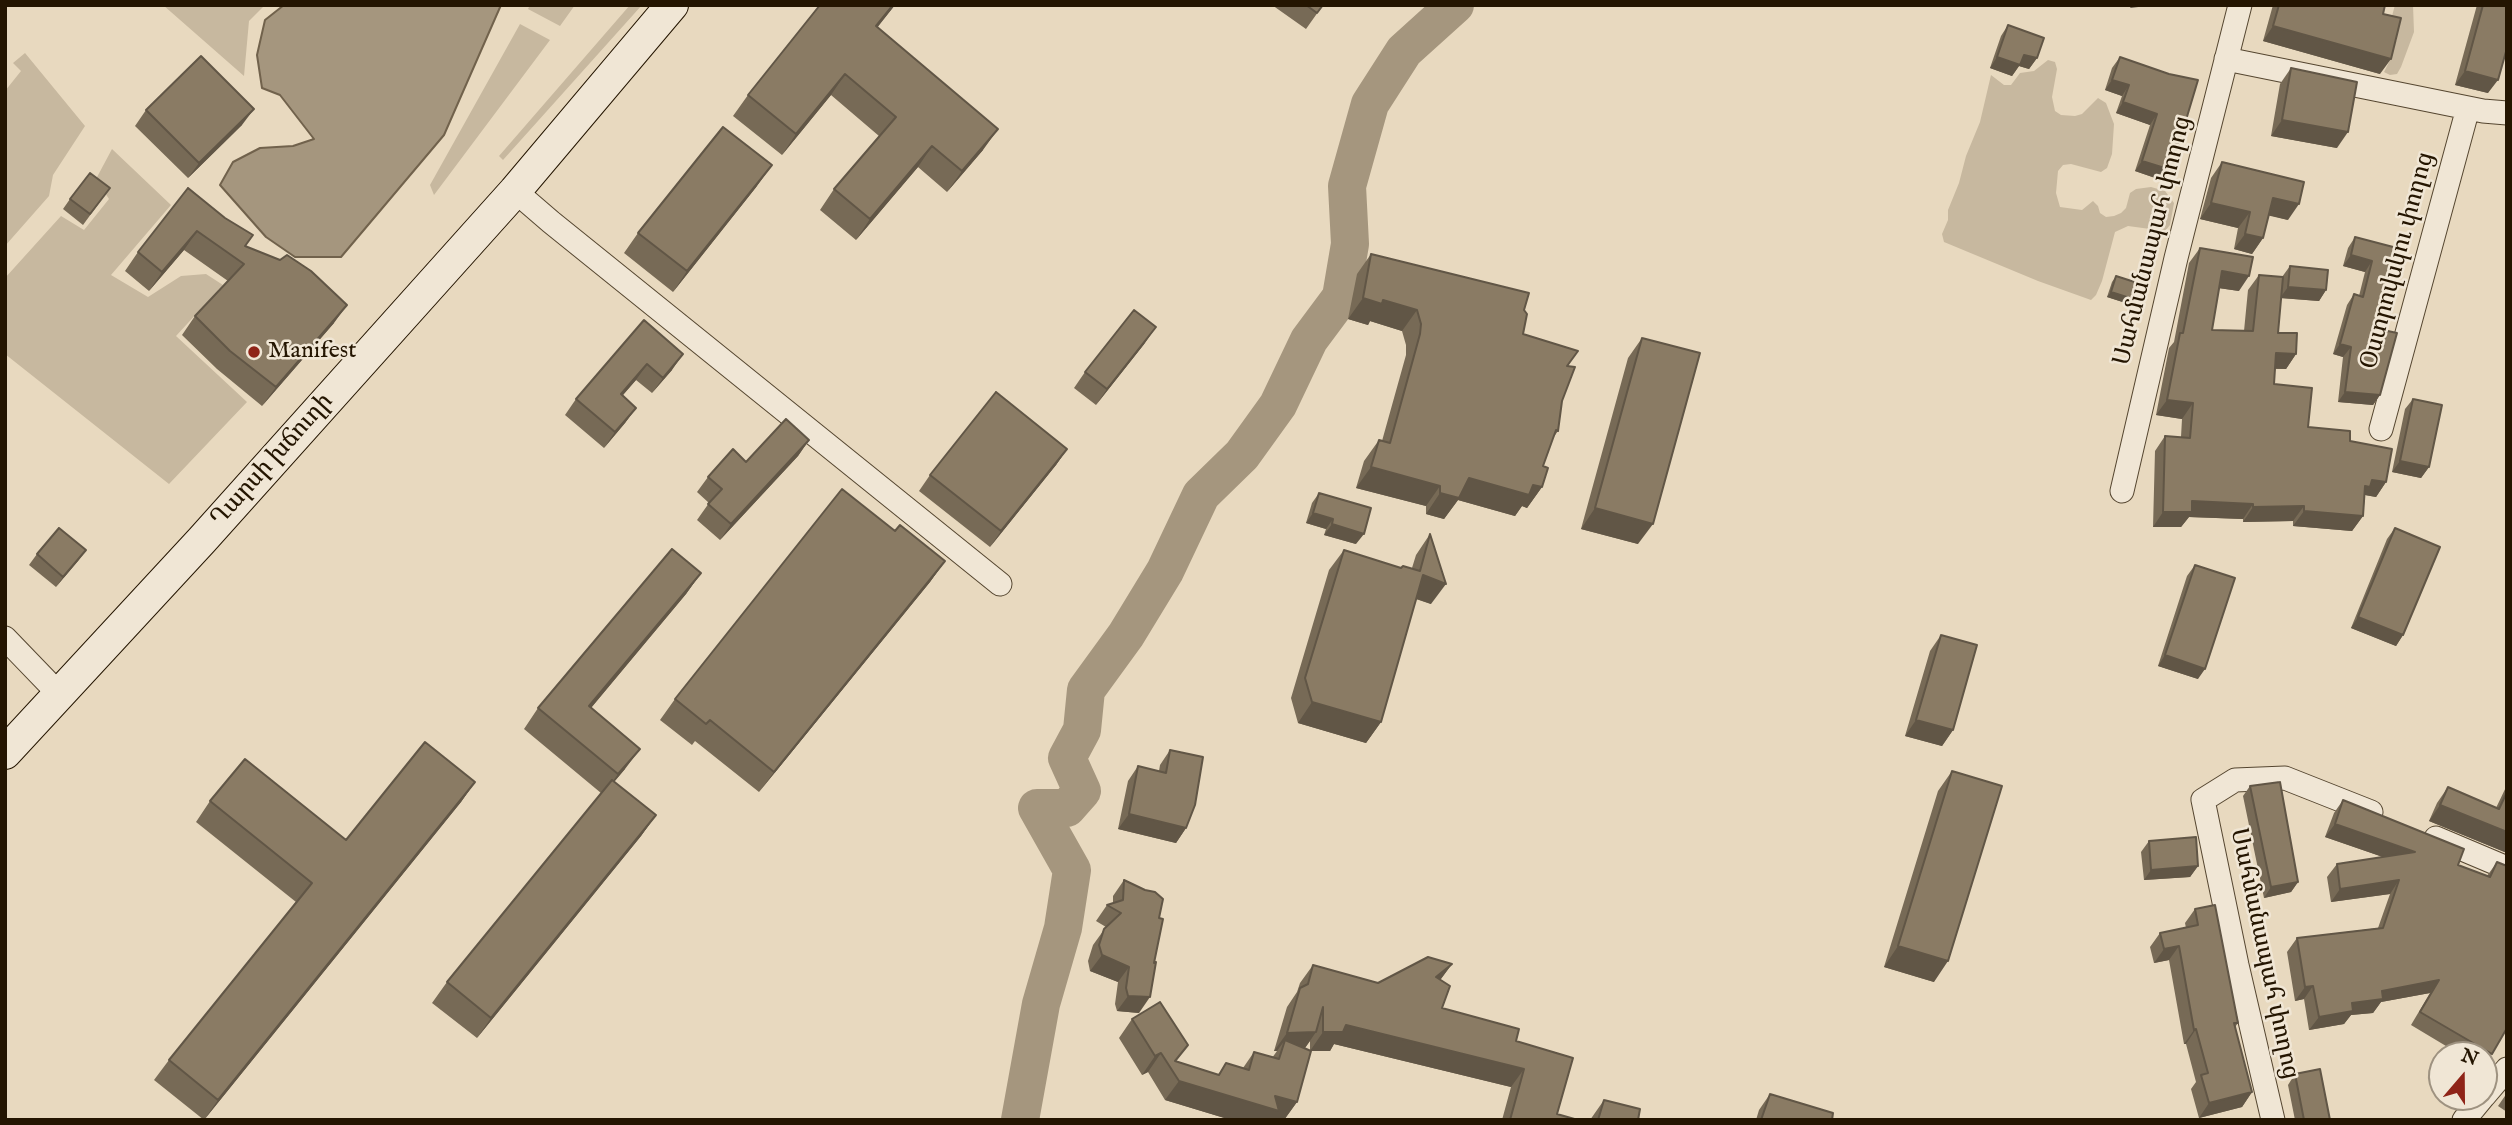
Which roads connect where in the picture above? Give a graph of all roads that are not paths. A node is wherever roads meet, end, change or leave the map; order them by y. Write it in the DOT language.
graph roads {
  1 [pos="672,5"];
  2 [pos="2240,5"];
  3 [pos="2226,59"];
  4 [pos="2469,108"];
  5 [pos="2507,113"];
  6 [pos="515,191"];
  7 [pos="2381,429"];
  8 [pos="2122,491"];
  9 [pos="1000,584"];
  10 [pos="5,638"];
  11 [pos="59,694"];
  12 [pos="5,753"];
  13 [pos="2396,822"];
  14 [pos="2421,832"];
  15 [pos="2507,868"];
  16 [pos="2273,1120"];
  1 -- 6 [label="main road, Ղարսի խճուղի"];
  2 -- 3 [label="street, Սահմանապահ փողոց"];
  3 -- 4 [label="street"];
  3 -- 8 [label="street, Սահմանապահ փողոց"];
  4 -- 5 [label="street"];
  4 -- 7 [label="street, Օստրովսկու փողոց"];
  6 -- 9 [label="street"];
  6 -- 11 [label="main road, Ղարսի խճուղի"];
  10 -- 11 [label="street"];
  11 -- 12 [label="main road, Ղարսի խճուղի"];
  13 -- 16 [label="street, Սահմանապահ փողոց"];
  14 -- 15 [label="street"];
}
